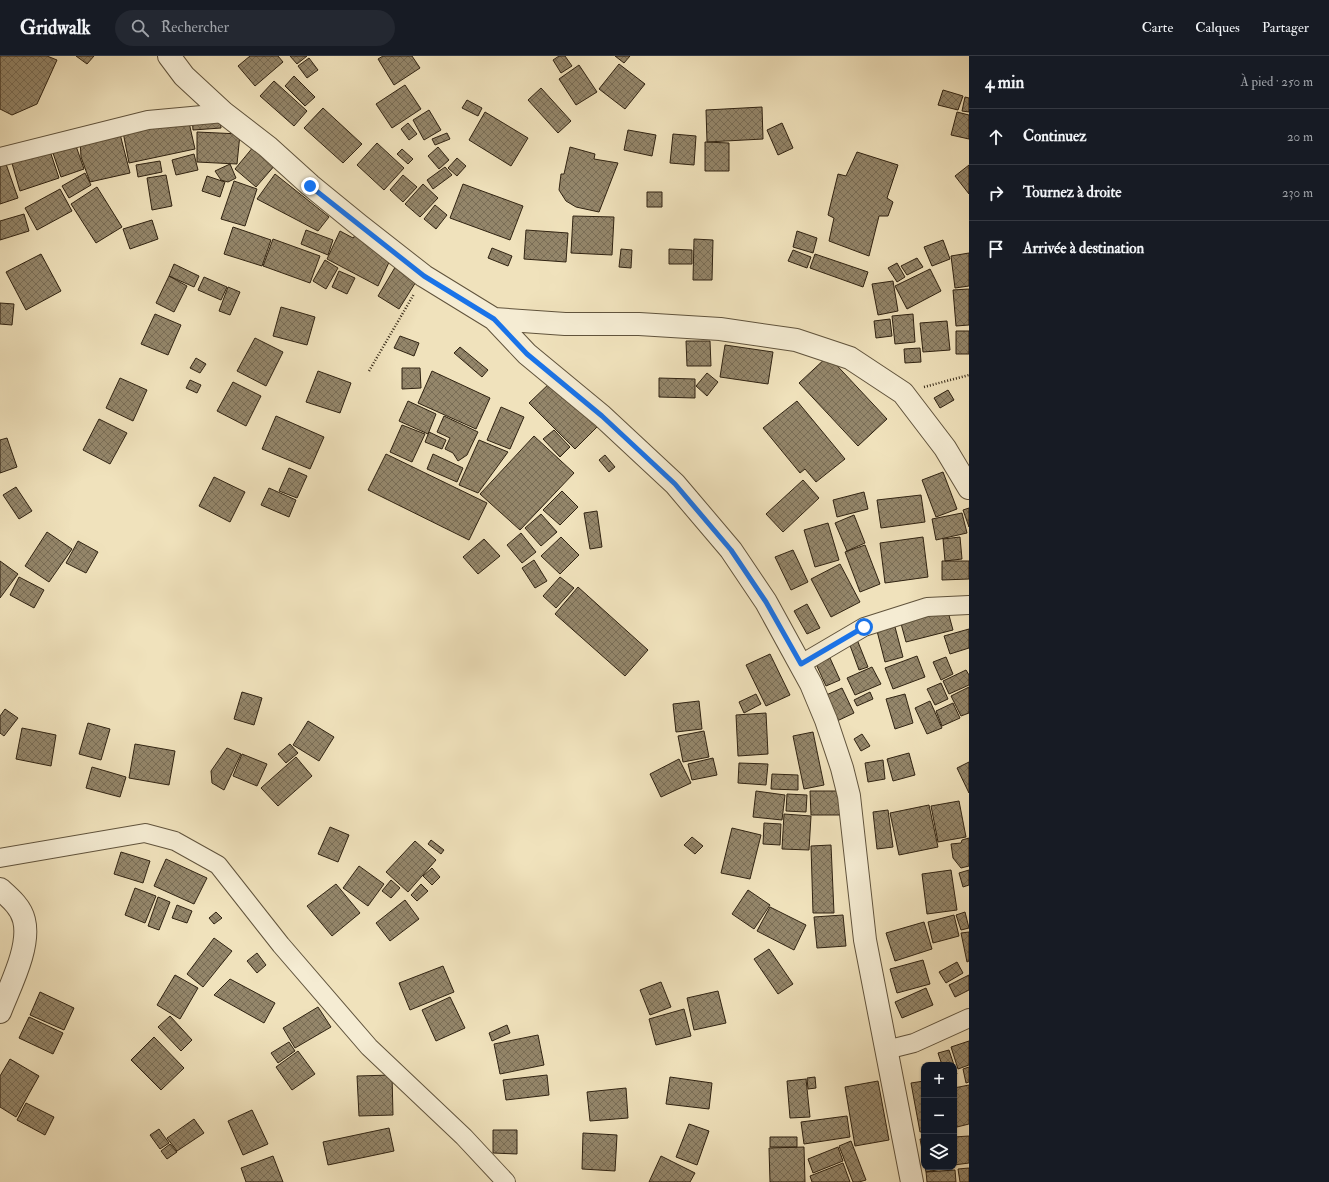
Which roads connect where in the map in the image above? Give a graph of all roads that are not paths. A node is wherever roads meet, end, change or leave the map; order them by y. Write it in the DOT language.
graph roads {
  1 [pos="170,56"];
  2 [pos="224,113"];
  3 [pos="0,157"];
  4 [pos="494,319"];
  5 [pos="969,488"];
  6 [pos="969,605"];
  7 [pos="801,664"];
  8 [pos="0,858"];
  9 [pos="0,889"];
  10 [pos="0,1012"];
  11 [pos="969,1018"];
  12 [pos="886,1050"];
  13 [pos="506,1182"];
  14 [pos="912,1182"];
  1 -- 2 [label="street"];
  2 -- 3 [label="street"];
  2 -- 4 [label="street"];
  4 -- 5 [label="street"];
  4 -- 7 [label="street"];
  6 -- 7 [label="street"];
  7 -- 12 [label="street"];
  8 -- 13 [label="street"];
  9 -- 10 [label="street"];
  11 -- 12 [label="street"];
  12 -- 14 [label="street"];
}
